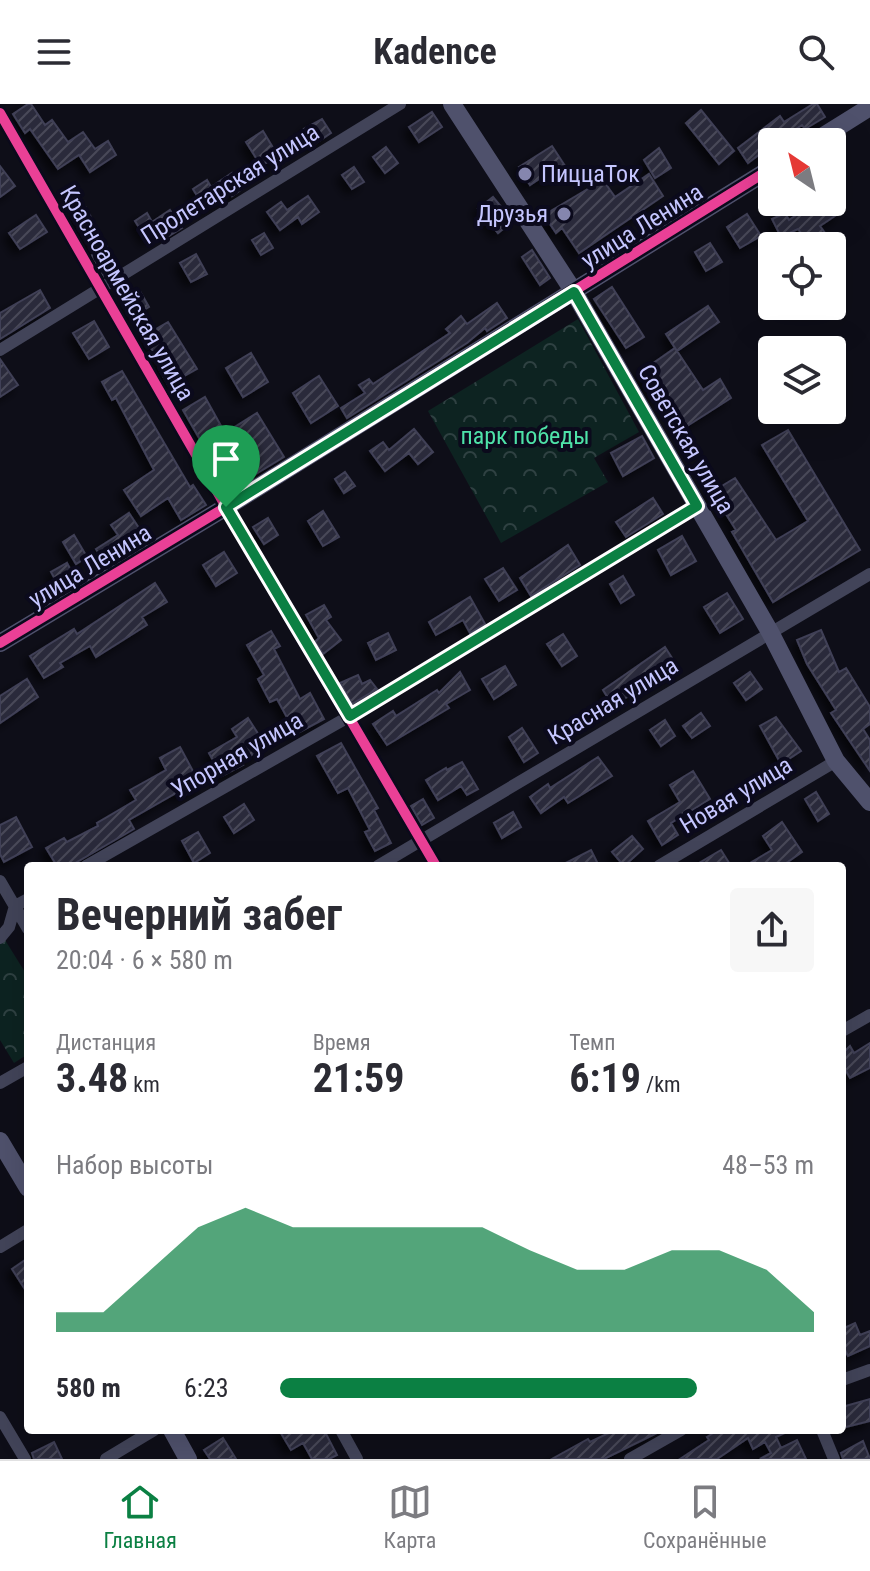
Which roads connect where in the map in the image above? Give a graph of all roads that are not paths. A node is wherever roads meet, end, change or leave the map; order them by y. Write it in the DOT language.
graph roads {
  1 [pos="400,104"];
  2 [pos="452,104"];
  3 [pos="870,107"];
  4 [pos="0,113"];
  5 [pos="836,128"];
  6 [pos="758,177"];
  7 [pos="102,288"];
  8 [pos="574,292"];
  9 [pos="0,350"];
  10 [pos="697,506"];
  11 [pos="226,507"];
  12 [pos="870,574"];
  13 [pos="770,632"];
  14 [pos="0,643"];
  15 [pos="350,716"];
  16 [pos="836,761"];
  17 [pos="870,802"];
  18 [pos="421,841"];
  19 [pos="93,862"];
  20 [pos="385,862"];
  21 [pos="434,862"];
  22 [pos="666,862"];
  23 [pos="0,881"];
  24 [pos="24,901"];
  25 [pos="15,906"];
  26 [pos="24,922"];
  27 [pos="0,938"];
  28 [pos="870,1015"];
  29 [pos="846,1029"];
  30 [pos="24,1069"];
  31 [pos="0,1083"];
  32 [pos="0,1141"];
  33 [pos="24,1181"];
  34 [pos="24,1232"];
  35 [pos="0,1247"];
  36 [pos="870,1370"];
  37 [pos="846,1379"];
  38 [pos="0,1417"];
  39 [pos="147,1434"];
  40 [pos="174,1434"];
  41 [pos="343,1434"];
  42 [pos="674,1434"];
  43 [pos="824,1434"];
  44 [pos="25,1459"];
  45 [pos="106,1459"];
  46 [pos="188,1459"];
  47 [pos="357,1459"];
  48 [pos="630,1459"];
  49 [pos="834,1459"];
  1 -- 7 [label="street, Пролетарская улица"];
  2 -- 8 [label="street, Советская улица"];
  3 -- 5 [label="street"];
  4 -- 7 [label="street, Красноармейская улица"];
  6 -- 8 [label="street, улица Ленина"];
  7 -- 9 [label="street, Пролетарская улица"];
  7 -- 11 [label="street, Красноармейская улица"];
  8 -- 10 [label="street, Советская улица"];
  8 -- 11 [label="street, улица Ленина"];
  10 -- 13 [label="street, Советская улица"];
  10 -- 15 [label="street, Упорная улица"];
  11 -- 14 [label="street, улица Ленина"];
  11 -- 15 [label="street, Красноармейская улица"];
  12 -- 13 [label="street, Красная улица"];
  13 -- 16 [label="street, Советская улица"];
  13 -- 18 [label="street, Красная улица"];
  15 -- 18 [label="street, Красноармейская улица"];
  15 -- 19 [label="street, Упорная улица"];
  16 -- 17 [label="street, Советская улица"];
  16 -- 22 [label="street, Новая улица"];
  18 -- 20 [label="street, Красная улица"];
  18 -- 21 [label="street, Красноармейская улица"];
  23 -- 25 [label="street"];
  24 -- 25 [label="street"];
  25 -- 26 [label="street"];
  25 -- 27 [label="street"];
  28 -- 29 [label="street"];
  30 -- 31 [label="street"];
  32 -- 33 [label="street"];
  34 -- 35 [label="street"];
  36 -- 37 [label="street"];
  38 -- 44 [label="street"];
  39 -- 45 [label="street"];
  40 -- 46 [label="street"];
  41 -- 47 [label="street"];
  42 -- 48 [label="street"];
  43 -- 49 [label="street"];
}
